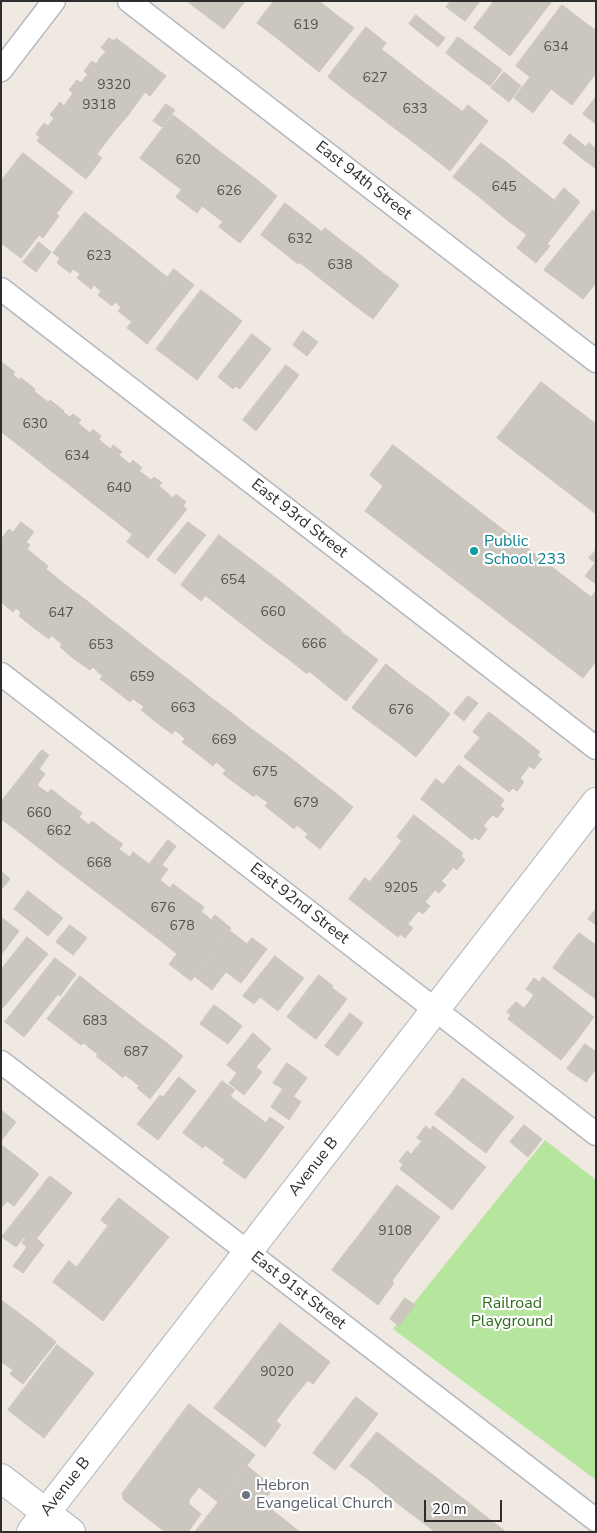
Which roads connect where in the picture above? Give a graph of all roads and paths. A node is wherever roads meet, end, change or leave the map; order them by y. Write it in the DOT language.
graph roads {
  1 [pos="54,1"];
  2 [pos="130,1"];
  3 [pos="1,70"];
  4 [pos="1,289"];
  5 [pos="596,361"];
  6 [pos="1,674"];
  7 [pos="596,748"];
  8 [pos="596,802"];
  9 [pos="435,1010"];
  10 [pos="1,1062"];
  11 [pos="596,1134"];
  12 [pos="248,1253"];
  13 [pos="1,1478"];
  14 [pos="596,1520"];
  15 [pos="38,1522"];
  16 [pos="71,1532"];
  1 -- 3 [label="street"];
  2 -- 5 [label="street, East 94th Street"];
  4 -- 7 [label="street, East 93rd Street"];
  6 -- 9 [label="street, East 92nd Street"];
  8 -- 9 [label="street, Avenue B"];
  9 -- 11 [label="street, East 92nd Street"];
  9 -- 12 [label="street, Avenue B"];
  10 -- 12 [label="street, East 91st Street"];
  12 -- 14 [label="street, East 91st Street"];
  12 -- 15 [label="street, Avenue B"];
  13 -- 15 [label="street"];
  15 -- 16 [label="street"];
}
